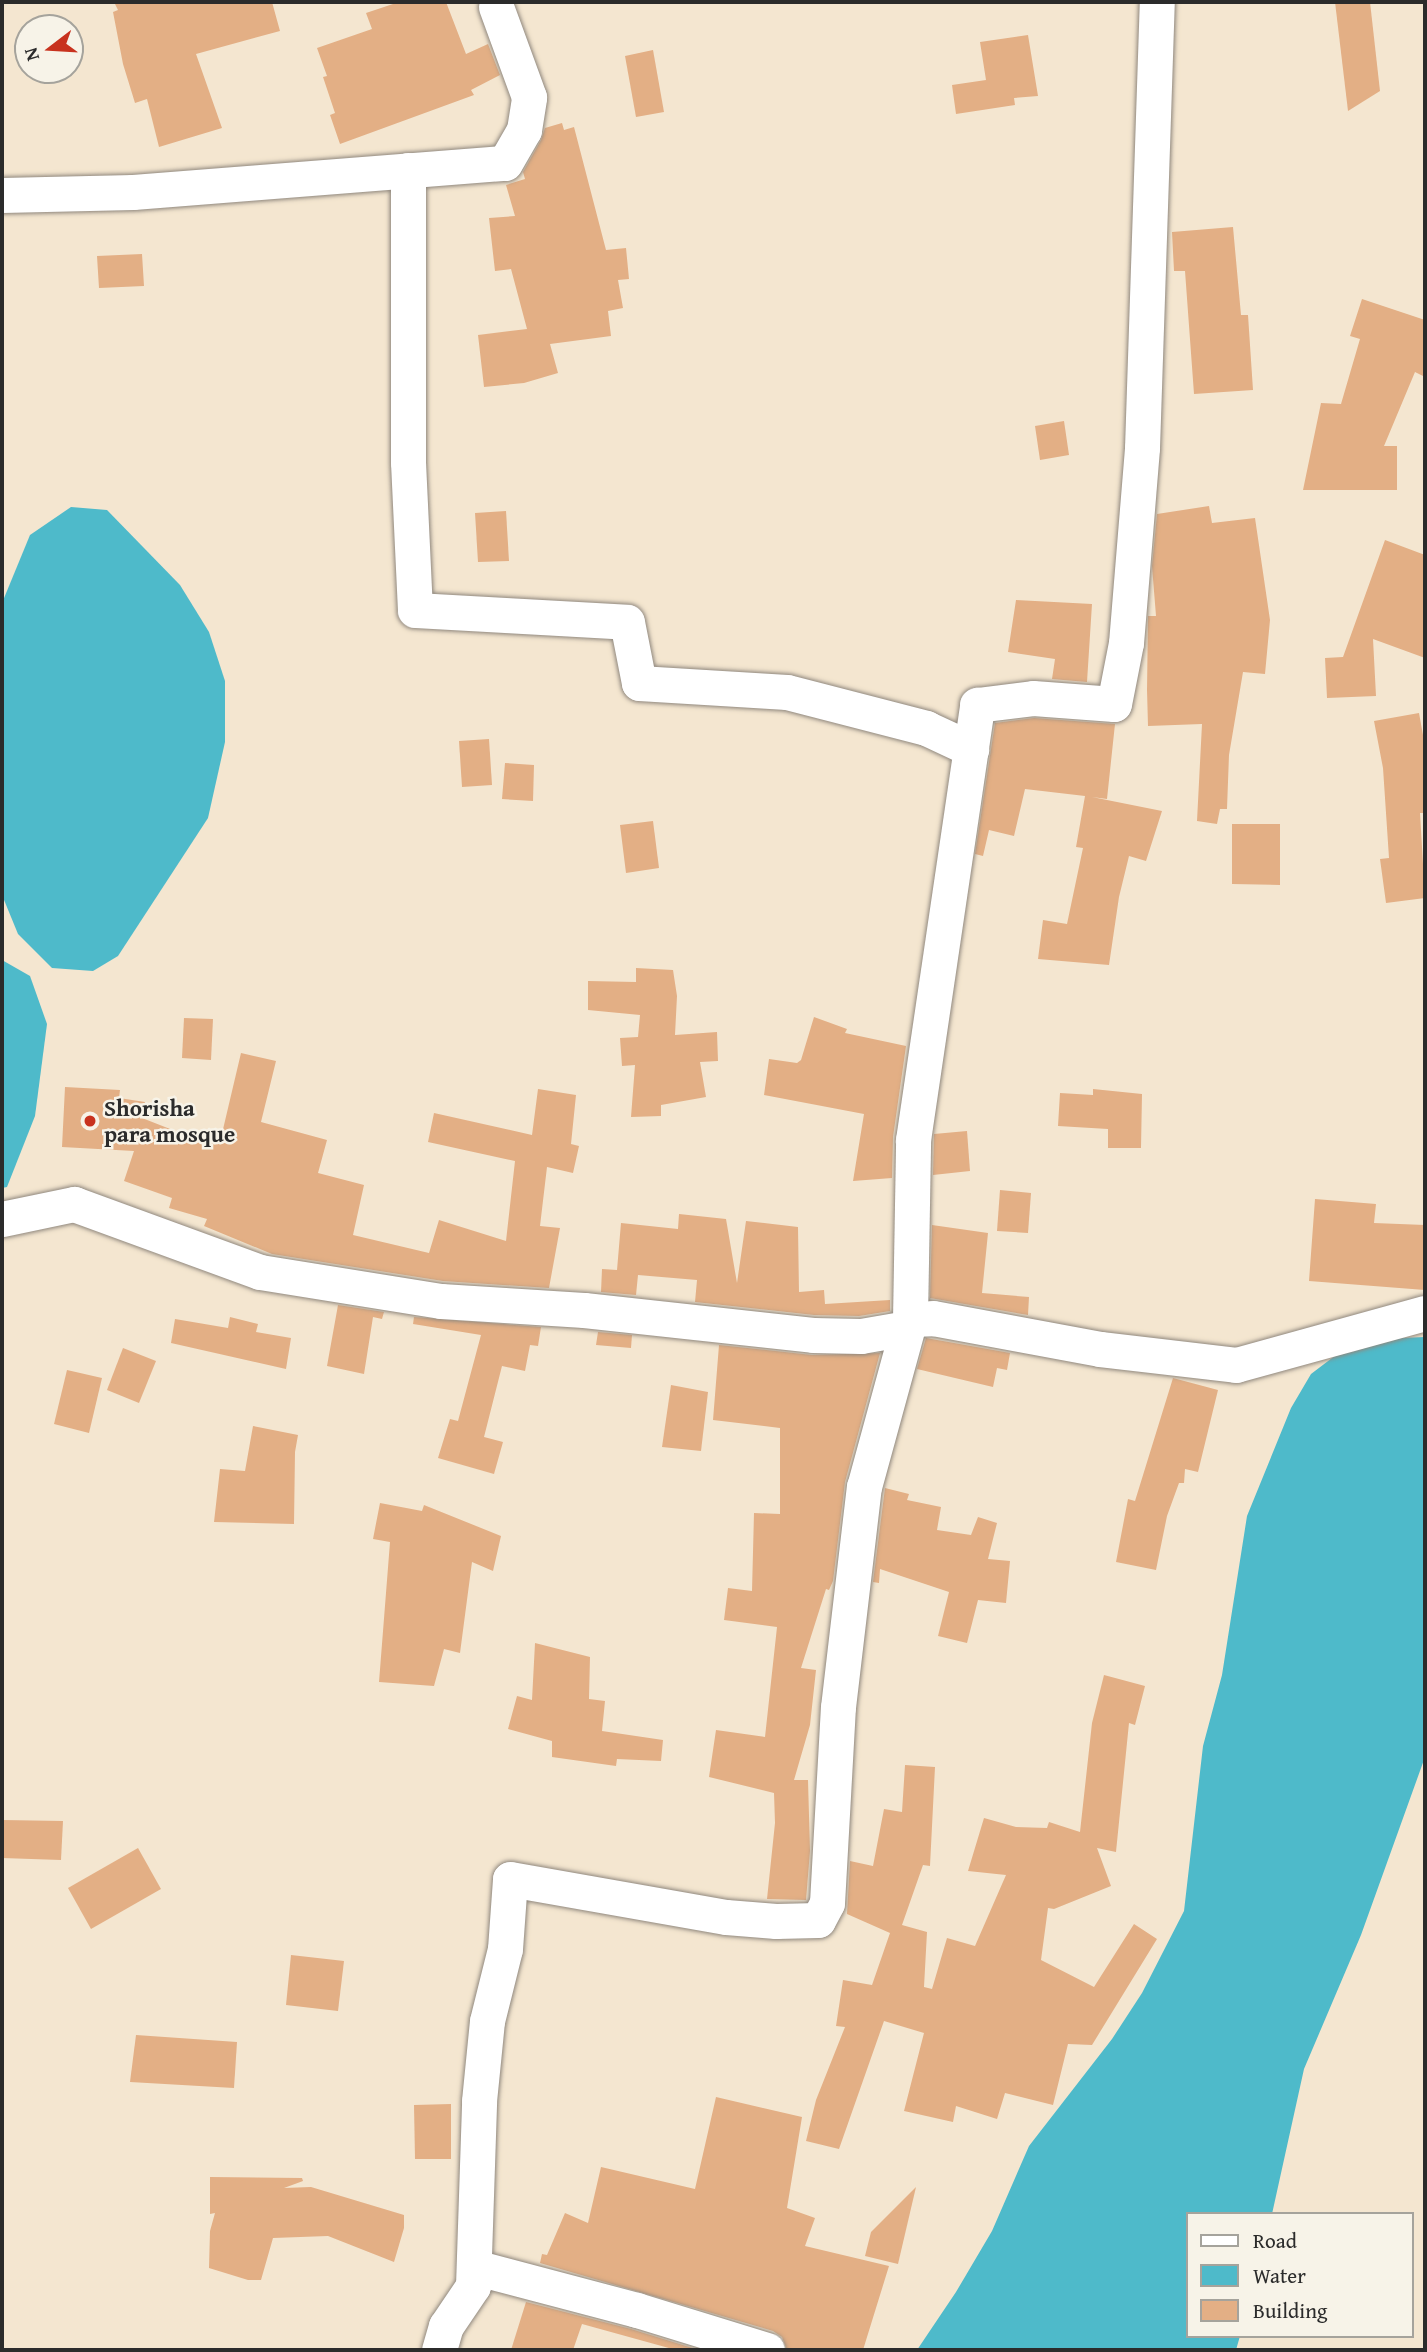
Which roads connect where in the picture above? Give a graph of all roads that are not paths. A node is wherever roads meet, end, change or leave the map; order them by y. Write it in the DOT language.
graph roads {
  1 [pos="1157,2"];
  2 [pos="500,4"];
  3 [pos="408,170"];
  4 [pos="2,195"];
  5 [pos="971,749"];
  6 [pos="2,1219"];
  7 [pos="1425,1313"];
  8 [pos="908,1323"];
  9 [pos="474,2267"];
  10 [pos="439,2350"];
  11 [pos="766,2350"];
  1 -- 5 [label="street"];
  2 -- 3 [label="street"];
  3 -- 4 [label="street"];
  3 -- 5 [label="street"];
  5 -- 8 [label="street"];
  6 -- 8 [label="street"];
  7 -- 8 [label="street"];
  8 -- 9 [label="street"];
  9 -- 10 [label="street"];
  9 -- 11 [label="street"];
}
